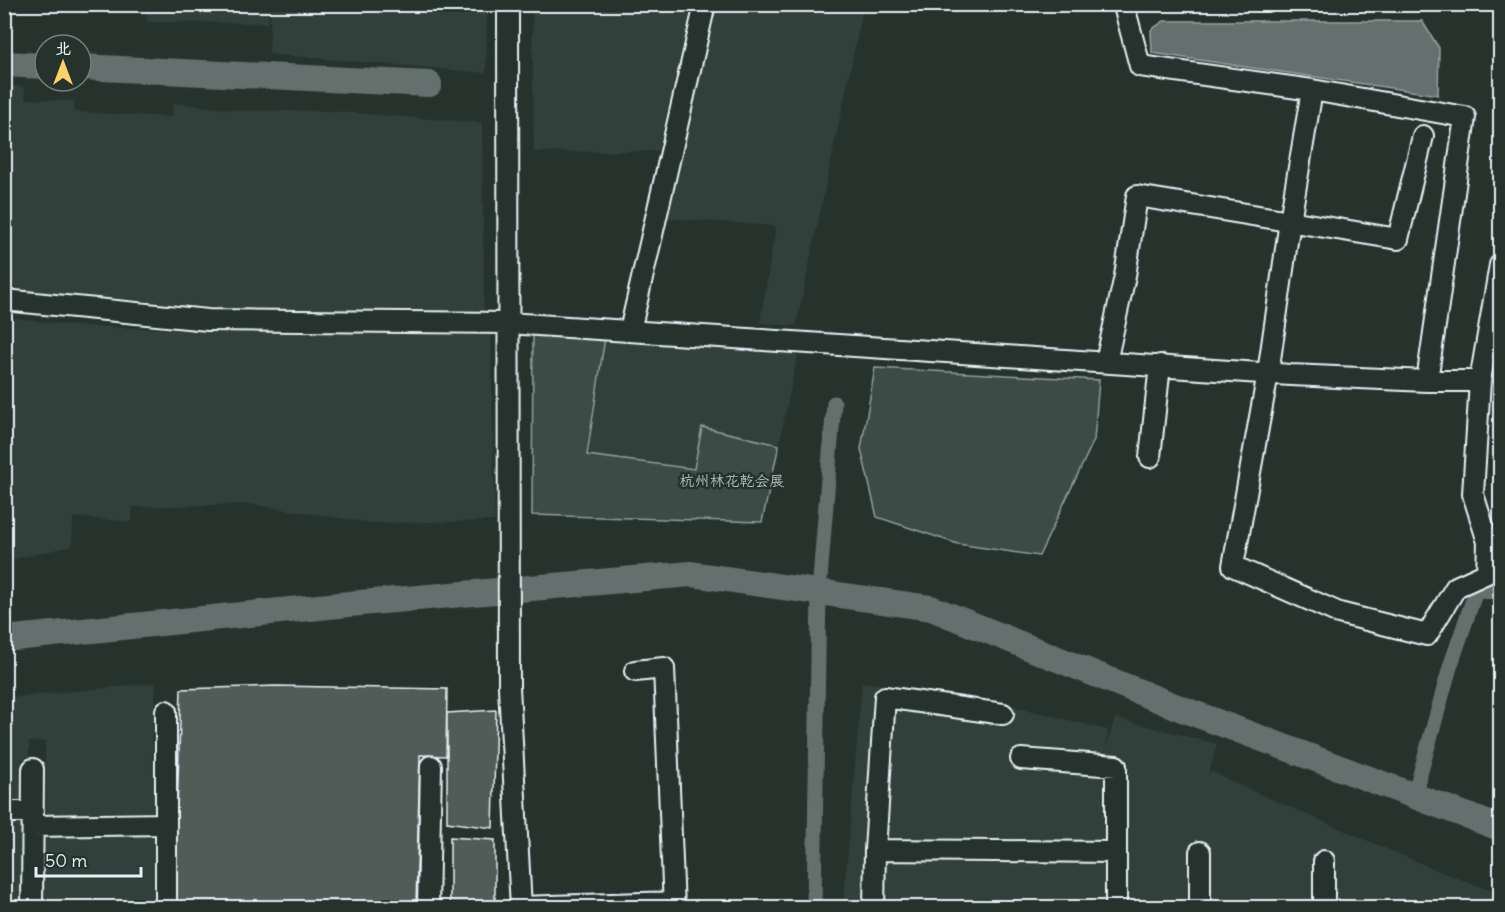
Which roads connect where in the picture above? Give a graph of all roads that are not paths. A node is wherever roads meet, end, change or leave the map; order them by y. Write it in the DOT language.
graph roads {
  1 [pos="508,4"];
  2 [pos="705,4"];
  3 [pos="1125,10"];
  4 [pos="1312,90"];
  5 [pos="1423,136"];
  6 [pos="1290,221"];
  7 [pos="1500,265"];
  8 [pos="4,300"];
  9 [pos="508,323"];
  10 [pos="630,331"];
  11 [pos="1106,362"];
  12 [pos="1160,365"];
  13 [pos="1268,373"];
  14 [pos="1427,381"];
  15 [pos="1480,381"];
  16 [pos="1150,457"];
  17 [pos="1494,568"];
  18 [pos="635,671"];
  19 [pos="166,711"];
  20 [pos="1003,714"];
  21 [pos="1021,759"];
  22 [pos="431,766"];
  23 [pos="33,769"];
  24 [pos="4,812"];
  25 [pos="33,819"];
  26 [pos="166,824"];
  27 [pos="875,850"];
  28 [pos="1116,852"];
  29 [pos="1200,852"];
  30 [pos="1324,861"];
  31 [pos="674,905"];
  32 [pos="520,907"];
  33 [pos="32,908"];
  34 [pos="166,908"];
  35 [pos="428,908"];
  36 [pos="874,908"];
  37 [pos="1116,908"];
  38 [pos="1200,908"];
  39 [pos="1324,908"];
  1 -- 9 [label="street"];
  2 -- 10 [label="street"];
  3 -- 4 [label="street"];
  4 -- 6 [label="street"];
  4 -- 14 [label="street"];
  5 -- 6 [label="street"];
  6 -- 11 [label="street"];
  6 -- 13 [label="street"];
  7 -- 15 [label="street"];
  8 -- 9 [label="street"];
  9 -- 10 [label="street"];
  9 -- 32 [label="street"];
  10 -- 11 [label="street"];
  11 -- 12 [label="street"];
  12 -- 13 [label="street"];
  12 -- 16 [label="street"];
  13 -- 14 [label="street"];
  13 -- 17 [label="street"];
  14 -- 15 [label="street"];
  15 -- 17 [label="street"];
  18 -- 31 [label="street"];
  19 -- 26 [label="street"];
  20 -- 27 [label="street"];
  21 -- 28 [label="street"];
  22 -- 35 [label="street"];
  23 -- 25 [label="street"];
  24 -- 25 [label="street"];
  25 -- 26 [label="street"];
  25 -- 33 [label="street"];
  26 -- 34 [label="street"];
  27 -- 28 [label="street"];
  27 -- 36 [label="street"];
  28 -- 37 [label="street"];
  29 -- 38 [label="street"];
  30 -- 39 [label="street"];
  31 -- 32 [label="street"];
}
